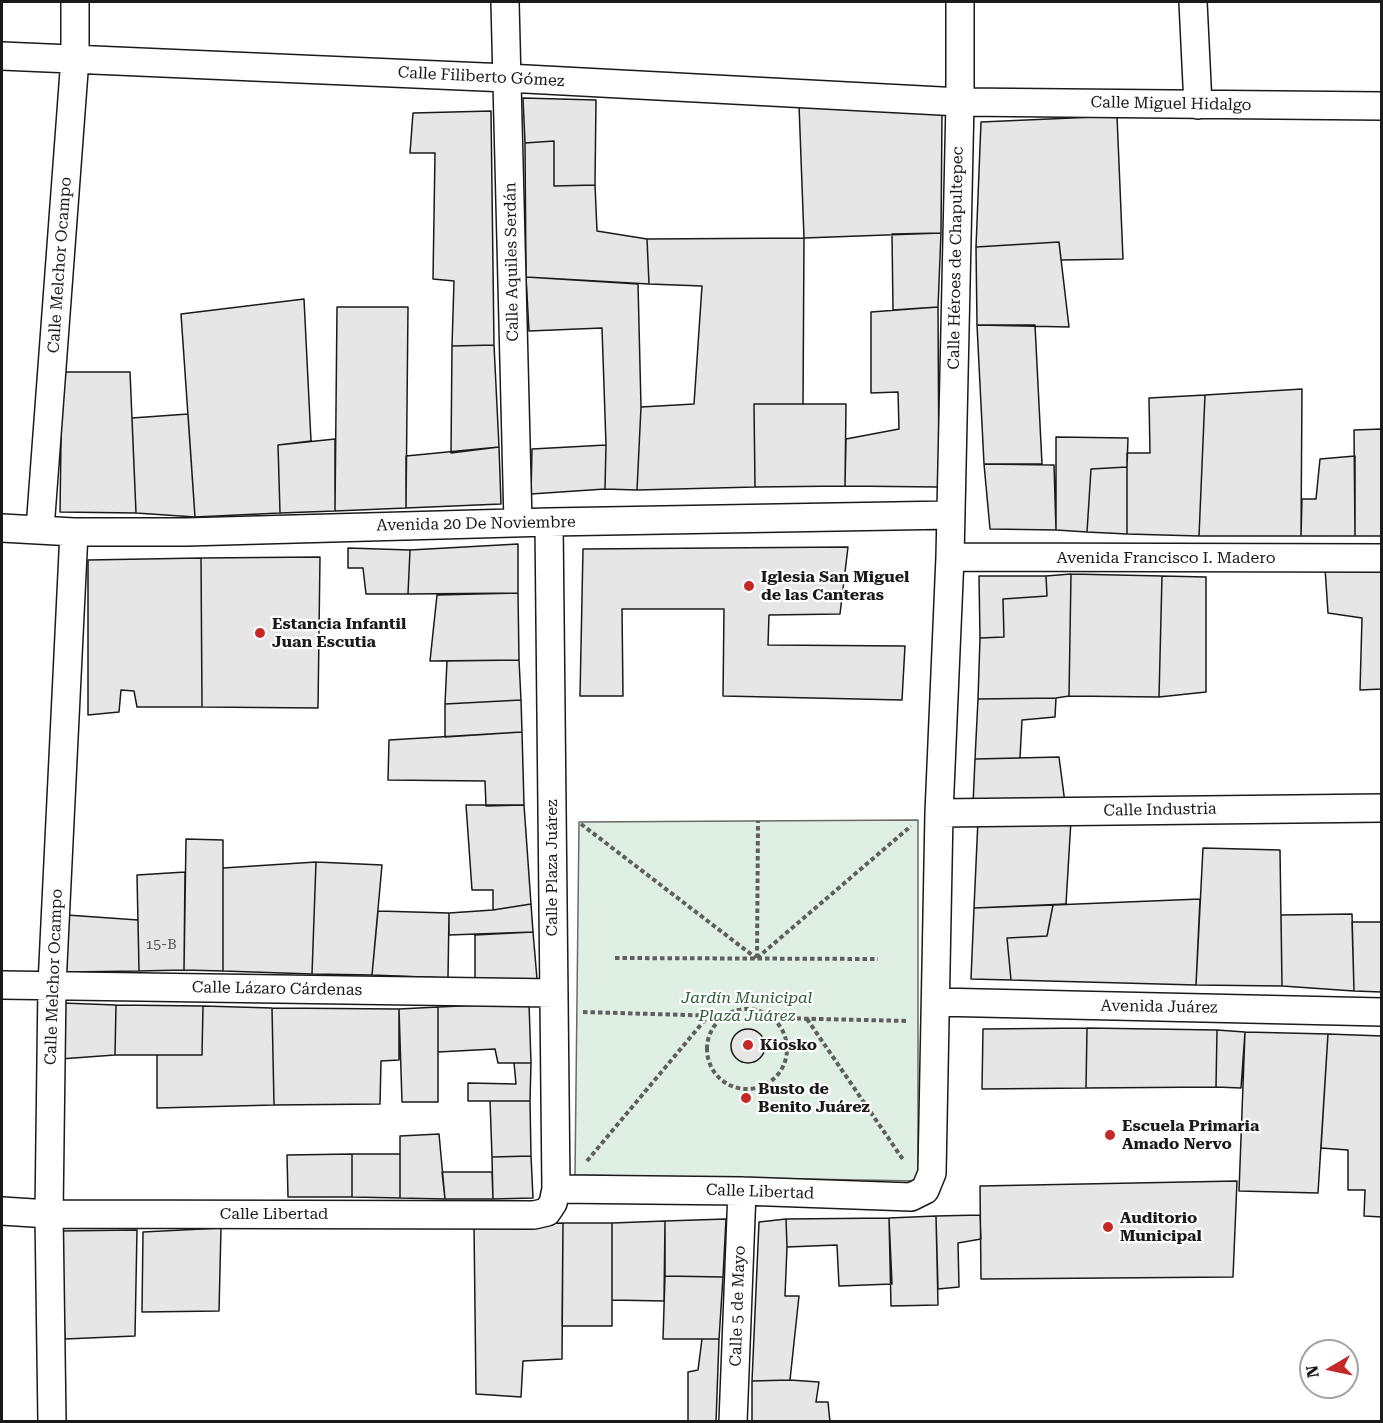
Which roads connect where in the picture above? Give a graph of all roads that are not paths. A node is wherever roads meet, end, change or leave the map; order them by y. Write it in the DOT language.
graph roads {
  1 [pos="75,2"];
  2 [pos="505,2"];
  3 [pos="960,2"];
  4 [pos="1193,2"];
  5 [pos="2,56"];
  6 [pos="75,58"];
  7 [pos="507,78"];
  8 [pos="960,102"];
  9 [pos="1198,105"];
  10 [pos="1382,106"];
  11 [pos="951,515"];
  12 [pos="549,522"];
  13 [pos="518,523"];
  14 [pos="2,528"];
  15 [pos="40,529"];
  16 [pos="74,532"];
  17 [pos="950,557"];
  18 [pos="1382,558"];
  19 [pos="1382,808"];
  20 [pos="929,816"];
  21 [pos="2,985"];
  22 [pos="52,985"];
  23 [pos="553,993"];
  24 [pos="936,1002"];
  25 [pos="1382,1012"];
  26 [pos="742,1191"];
  27 [pos="552,1201"];
  28 [pos="2,1211"];
  29 [pos="49,1214"];
  30 [pos="52,1422"];
  31 [pos="733,1422"];
  1 -- 6 [label="street, Calle Melchor Ocampo"];
  2 -- 7 [label="street, Calle Aquiles Serdán"];
  3 -- 8 [label="street, Calle Héroes de Chapultepec"];
  4 -- 9 [label="street"];
  5 -- 6 [label="street, Calle Filiberto Gómez"];
  6 -- 7 [label="street, Calle Filiberto Gómez"];
  6 -- 15 [label="street, Calle Melchor Ocampo"];
  7 -- 8 [label="street, Calle Filiberto Gómez"];
  7 -- 13 [label="street, Calle Aquiles Serdán"];
  8 -- 9 [label="street, Calle Miguel Hidalgo"];
  8 -- 11 [label="street, Calle Héroes de Chapultepec"];
  9 -- 10 [label="street, Calle Miguel Hidalgo"];
  11 -- 12 [label="street, Avenida 20 De Noviembre"];
  11 -- 17 [label="street"];
  12 -- 13 [label="street, Avenida 20 De Noviembre"];
  12 -- 23 [label="street, Calle Plaza Juárez"];
  13 -- 16 [label="street, Avenida 20 De Noviembre"];
  14 -- 15 [label="street, Avenida 20 De Noviembre"];
  15 -- 16 [label="street, Avenida 20 De Noviembre"];
  16 -- 22 [label="street, Calle Melchor Ocampo"];
  17 -- 18 [label="street, Avenida Francisco I. Madero"];
  17 -- 20 [label="street"];
  19 -- 20 [label="street, Calle Industria"];
  20 -- 24 [label="street"];
  21 -- 22 [label="street, Calle Lázaro Cárdenas"];
  22 -- 23 [label="street, Calle Lázaro Cárdenas"];
  22 -- 29 [label="street, Calle Melchor Ocampo"];
  23 -- 27 [label="street, Calle Plaza Juárez"];
  24 -- 25 [label="street, Avenida Juárez"];
  24 -- 26 [label="street, Calle Libertad"];
  26 -- 27 [label="street, Calle Libertad"];
  26 -- 31 [label="street, Calle 5 de Mayo"];
  27 -- 29 [label="street, Calle Libertad"];
  28 -- 29 [label="street, Calle Libertad"];
  29 -- 30 [label="street, Calle Melchor Ocampo"];
}
